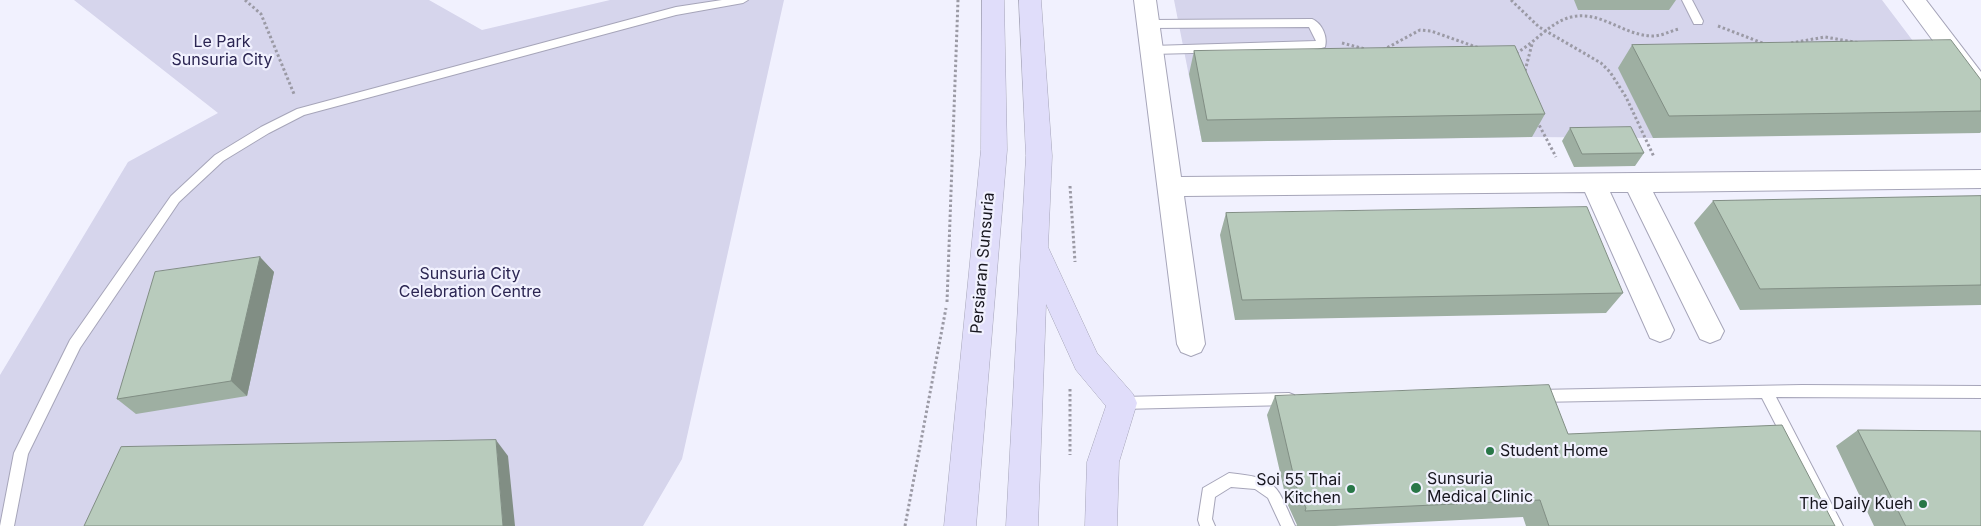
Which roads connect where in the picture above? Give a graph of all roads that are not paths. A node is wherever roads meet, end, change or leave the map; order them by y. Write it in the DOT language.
graph roads {
  1 [pos="743,0"];
  2 [pos="993,0"];
  3 [pos="1030,0"];
  4 [pos="1145,0"];
  5 [pos="1687,0"];
  6 [pos="1914,0"];
  7 [pos="1698,21"];
  8 [pos="1149,24"];
  9 [pos="1152,50"];
  10 [pos="1981,89"];
  11 [pos="1981,179"];
  12 [pos="1580,182"];
  13 [pos="1636,182"];
  14 [pos="1172,187"];
  15 [pos="1036,249"];
  16 [pos="1660,330"];
  17 [pos="1710,331"];
  18 [pos="1191,344"];
  19 [pos="1766,392"];
  20 [pos="1981,392"];
  21 [pos="1519,396"];
  22 [pos="1301,399"];
  23 [pos="1122,403"];
  24 [pos="7,526"];
  25 [pos="960,526"];
  26 [pos="1022,526"];
  27 [pos="1101,526"];
  28 [pos="1208,526"];
  29 [pos="1288,526"];
  30 [pos="1836,526"];
  1 -- 24 [label="lane"];
  2 -- 25 [label="street, Persiaran Sunsuria"];
  3 -- 15 [label="street"];
  4 -- 8 [label="street"];
  5 -- 7 [label="lane"];
  6 -- 10 [label="street"];
  8 -- 9 [label="street"];
  8 -- 9 [label="lane"];
  9 -- 14 [label="street"];
  11 -- 13 [label="street"];
  12 -- 13 [label="street"];
  12 -- 14 [label="street"];
  12 -- 16 [label="street"];
  13 -- 17 [label="street"];
  14 -- 18 [label="street"];
  15 -- 23 [label="street"];
  15 -- 26 [label="street"];
  19 -- 20 [label="lane"];
  19 -- 21 [label="lane"];
  19 -- 30 [label="lane"];
  22 -- 23 [label="lane"];
  23 -- 27 [label="street"];
  28 -- 29 [label="lane"];
}
